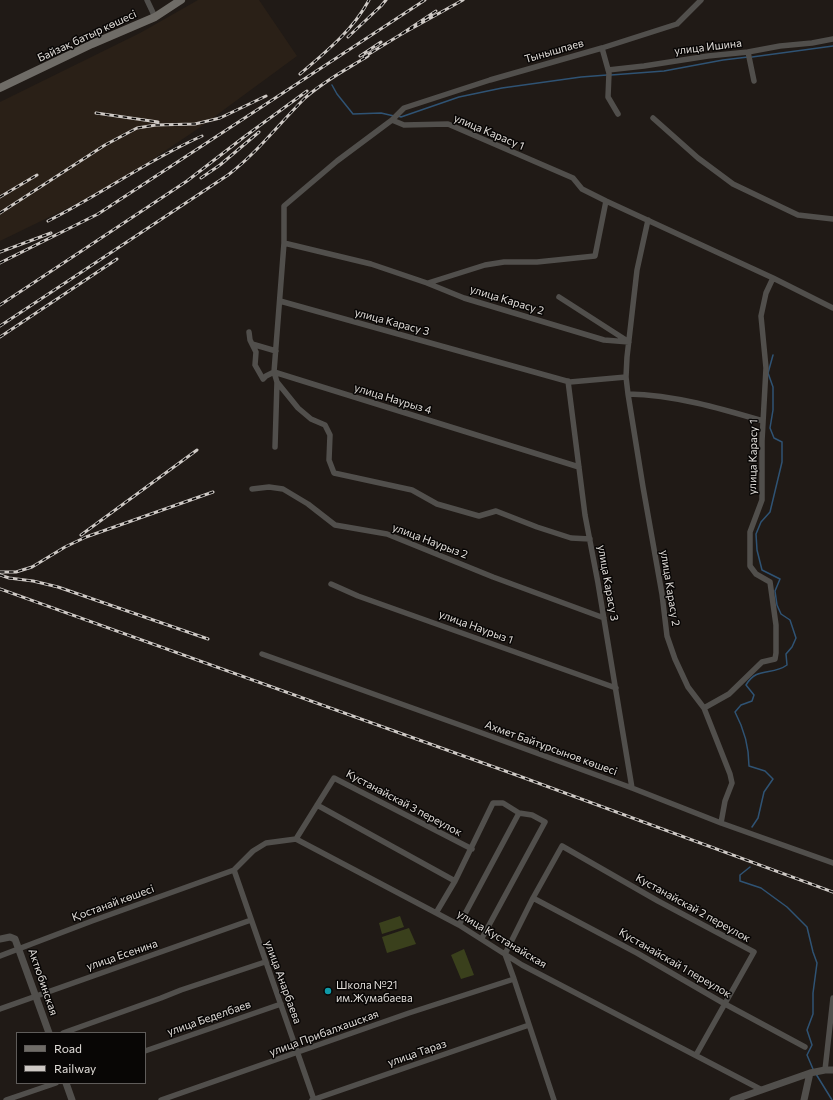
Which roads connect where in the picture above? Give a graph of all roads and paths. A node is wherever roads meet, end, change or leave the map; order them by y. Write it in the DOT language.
graph roads {
  1 [pos="147,0"];
  2 [pos="181,0"];
  3 [pos="701,0"];
  4 [pos="155,17"];
  5 [pos="833,39"];
  6 [pos="602,48"];
  7 [pos="748,52"];
  8 [pos="609,72"];
  9 [pos="754,81"];
  10 [pos="0,88"];
  11 [pos="618,114"];
  12 [pos="653,118"];
  13 [pos="392,120"];
  14 [pos="606,201"];
  15 [pos="833,219"];
  16 [pos="648,220"];
  17 [pos="284,243"];
  18 [pos="773,278"];
  19 [pos="427,283"];
  20 [pos="559,297"];
  21 [pos="280,301"];
  22 [pos="833,308"];
  23 [pos="249,332"];
  24 [pos="629,342"];
  25 [pos="252,344"];
  26 [pos="276,351"];
  27 [pos="274,372"];
  28 [pos="626,377"];
  29 [pos="568,381"];
  30 [pos="277,382"];
  31 [pos="628,394"];
  32 [pos="763,421"];
  33 [pos="275,447"];
  34 [pos="579,467"];
  35 [pos="252,489"];
  36 [pos="590,539"];
  37 [pos="331,584"];
  38 [pos="604,618"];
  39 [pos="262,654"];
  40 [pos="616,688"];
  41 [pos="704,708"];
  42 [pos="632,788"];
  43 [pos="317,805"];
  44 [pos="519,813"];
  45 [pos="721,823"];
  46 [pos="296,839"];
  47 [pos="472,849"];
  48 [pos="833,863"];
  49 [pos="234,870"];
  50 [pos="455,881"];
  51 [pos="533,898"];
  52 [pos="436,913"];
  53 [pos="251,920"];
  54 [pos="459,925"];
  55 [pos="482,938"];
  56 [pos="0,940"];
  57 [pos="20,949"];
  58 [pos="505,954"];
  59 [pos="0,956"];
  60 [pos="265,962"];
  61 [pos="514,979"];
  62 [pos="35,996"];
  63 [pos="833,1000"];
  64 [pos="281,1004"];
  65 [pos="725,1004"];
  66 [pos="0,1009"];
  67 [pos="529,1025"];
  68 [pos="49,1032"];
  69 [pos="66,1032"];
  70 [pos="805,1048"];
  71 [pos="146,1051"];
  72 [pos="298,1053"];
  73 [pos="696,1055"];
  74 [pos="825,1070"];
  75 [pos="833,1070"];
  76 [pos="810,1073"];
  77 [pos="53,1084"];
  78 [pos="66,1084"];
  79 [pos="762,1090"];
  80 [pos="6,1100"];
  81 [pos="72,1100"];
  82 [pos="161,1100"];
  83 [pos="314,1100"];
  84 [pos="554,1100"];
  85 [pos="733,1100"];
  86 [pos="804,1100"];
  1 -- 4 [label="street"];
  2 -- 4 [label="main road, Байзақ батыр көшесі"];
  3 -- 6 [label="street, Тынышпаев"];
  4 -- 10 [label="main road, Байзақ батыр көшесі"];
  5 -- 7 [label="street, улица Ишина"];
  6 -- 8 [label="street"];
  6 -- 13 [label="street, Тынышпаев"];
  7 -- 8 [label="street, улица Ишина"];
  7 -- 9 [label="street"];
  8 -- 11 [label="street"];
  12 -- 15 [label="street"];
  13 -- 14 [label="street, улица Карасу 1"];
  13 -- 17 [label="street"];
  14 -- 16 [label="street, улица Карасу 1"];
  14 -- 19 [label="street, улица Карасу 2"];
  16 -- 18 [label="street, улица Карасу 1"];
  16 -- 24 [label="street, улица Карасу 2"];
  17 -- 19 [label="street, улица Карасу 2"];
  17 -- 21 [label="street"];
  18 -- 22 [label="street, улица Карасу 1"];
  18 -- 32 [label="street, улица Карасу 1"];
  19 -- 24 [label="street, улица Карасу 2"];
  20 -- 24 [label="street, улица Карасу 2"];
  21 -- 26 [label="street"];
  21 -- 29 [label="street, улица Карасу 3"];
  23 -- 25 [label="street"];
  24 -- 28 [label="street, улица Карасу 2"];
  25 -- 26 [label="street"];
  25 -- 27 [label="street"];
  26 -- 27 [label="street"];
  27 -- 30 [label="street"];
  27 -- 34 [label="street, улица Наурыз 4"];
  28 -- 29 [label="street, улица Карасу 3"];
  28 -- 31 [label="street, улица Карасу 2"];
  29 -- 34 [label="street, улица Карасу 3"];
  30 -- 33 [label="street"];
  30 -- 36 [label="street"];
  31 -- 32 [label="street"];
  31 -- 41 [label="street, улица Карасу 2"];
  32 -- 41 [label="street, улица Карасу 1"];
  34 -- 36 [label="street, улица Карасу 3"];
  35 -- 38 [label="street, улица Наурыз 2"];
  36 -- 38 [label="street, улица Карасу 3"];
  37 -- 40 [label="street, улица Наурыз 1"];
  38 -- 40 [label="street, улица Карасу 3"];
  39 -- 42 [label="street, Ахмет Байтұрсынов көшесі"];
  40 -- 42 [label="street, улица Карасу 3"];
  41 -- 45 [label="street, улица Карасу 2"];
  42 -- 45 [label="street, Ахмет Байтұрсынов көшесі"];
  43 -- 46 [label="street, Кустанайскай 3 переулок"];
  43 -- 47 [label="street, Кустанайскай 3 переулок"];
  43 -- 50 [label="street"];
  44 -- 47 [label="street"];
  44 -- 54 [label="street"];
  44 -- 55 [label="street"];
  45 -- 48 [label="street, Ахмет Байтұрсынов көшесі"];
  46 -- 49 [label="street"];
  46 -- 52 [label="street, улица Кустанайская"];
  47 -- 50 [label="street"];
  49 -- 53 [label="street, улица Анарбаева"];
  49 -- 57 [label="street, Қостанай көшесі"];
  50 -- 52 [label="street"];
  51 -- 58 [label="street"];
  51 -- 65 [label="street, Кустанайскай 1 переулок"];
  51 -- 65 [label="street, Кустанайскай 2 переулок"];
  52 -- 54 [label="street, улица Кустанайская"];
  53 -- 60 [label="street, улица Анарбаева"];
  53 -- 62 [label="street, улица Есенина"];
  54 -- 55 [label="street, улица Кустанайская"];
  55 -- 58 [label="street, улица Кустанайская"];
  56 -- 57 [label="street, Актюбинская"];
  57 -- 59 [label="street, Қостанай көшесі"];
  57 -- 62 [label="street, Актюбинская"];
  58 -- 61 [label="street"];
  58 -- 73 [label="street, улица Кустанайская"];
  60 -- 64 [label="street, улица Анарбаева"];
  60 -- 69 [label="street"];
  61 -- 67 [label="street"];
  61 -- 72 [label="street, улица Прибалхашская"];
  62 -- 66 [label="street, улица Есенина"];
  62 -- 68 [label="street, Актюбинская"];
  63 -- 74 [label="street"];
  64 -- 71 [label="street, улица Беделбаев"];
  64 -- 72 [label="street, улица Анарбаева"];
  65 -- 70 [label="street, Кустанайскай 1 переулок"];
  65 -- 73 [label="street, Кустанайскай 2 переулок"];
  67 -- 83 [label="street, улица Тараз"];
  67 -- 84 [label="street"];
  72 -- 82 [label="street, улица Прибалхашская"];
  72 -- 83 [label="street, улица Анарбаева"];
  73 -- 79 [label="street, улица Кустанайская"];
  74 -- 75 [label="street"];
  74 -- 76 [label="street"];
  76 -- 79 [label="street"];
  76 -- 86 [label="street"];
  77 -- 80 [label="street"];
  78 -- 81 [label="street"];
  79 -- 85 [label="street"];
}
